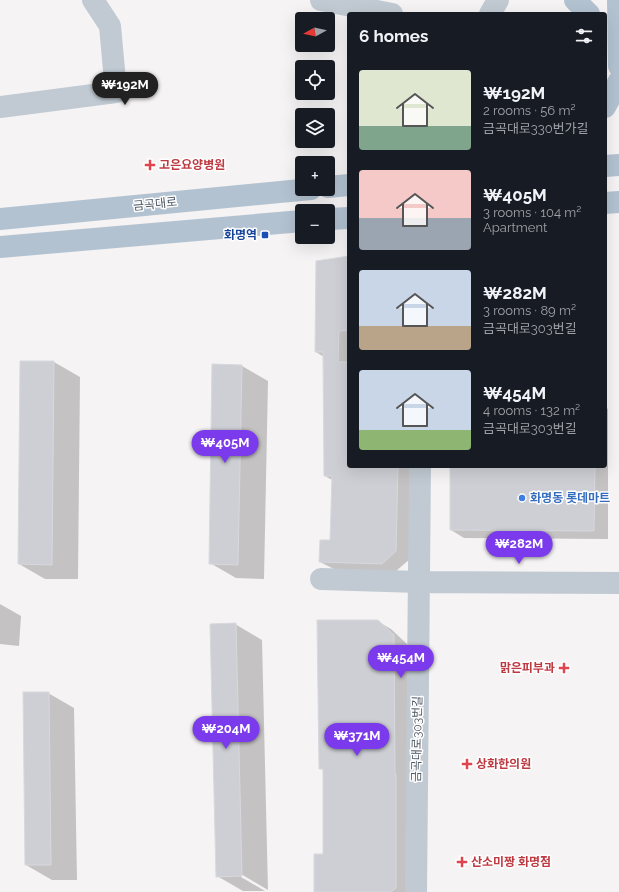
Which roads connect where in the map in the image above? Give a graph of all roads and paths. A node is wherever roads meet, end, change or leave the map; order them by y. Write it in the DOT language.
graph roads {
  1 [pos="93,0"];
  2 [pos="321,0"];
  3 [pos="498,0"];
  4 [pos="575,0"];
  5 [pos="618,0"];
  6 [pos="382,12"];
  7 [pos="491,12"];
  8 [pos="587,12"];
  9 [pos="615,50"];
  10 [pos="619,81"];
  11 [pos="607,103"];
  12 [pos="0,107"];
  13 [pos="619,165"];
  14 [pos="607,166"];
  15 [pos="295,191"];
  16 [pos="619,202"];
  17 [pos="607,203"];
  18 [pos="347,218"];
  19 [pos="335,219"];
  20 [pos="0,220"];
  21 [pos="295,222"];
  22 [pos="0,247"];
  23 [pos="420,468"];
  24 [pos="321,580"];
  25 [pos="419,582"];
  26 [pos="619,583"];
  27 [pos="416,892"];
  1 -- 12 [label="street"];
  2 -- 6 [label="street"];
  3 -- 7 [label="street"];
  4 -- 8 [label="main road"];
  5 -- 9 [label="main road"];
  10 -- 11 [label="main road"];
  13 -- 14 [label="main road"];
  15 -- 20 [label="main road, 금곡대로"];
  16 -- 17 [label="main road"];
  18 -- 19 [label="main road"];
  21 -- 22 [label="main road"];
  23 -- 25 [label="street, 금곡대로303번길"];
  24 -- 25 [label="street"];
  25 -- 26 [label="street"];
  25 -- 27 [label="street, 금곡대로303번길"];
}
